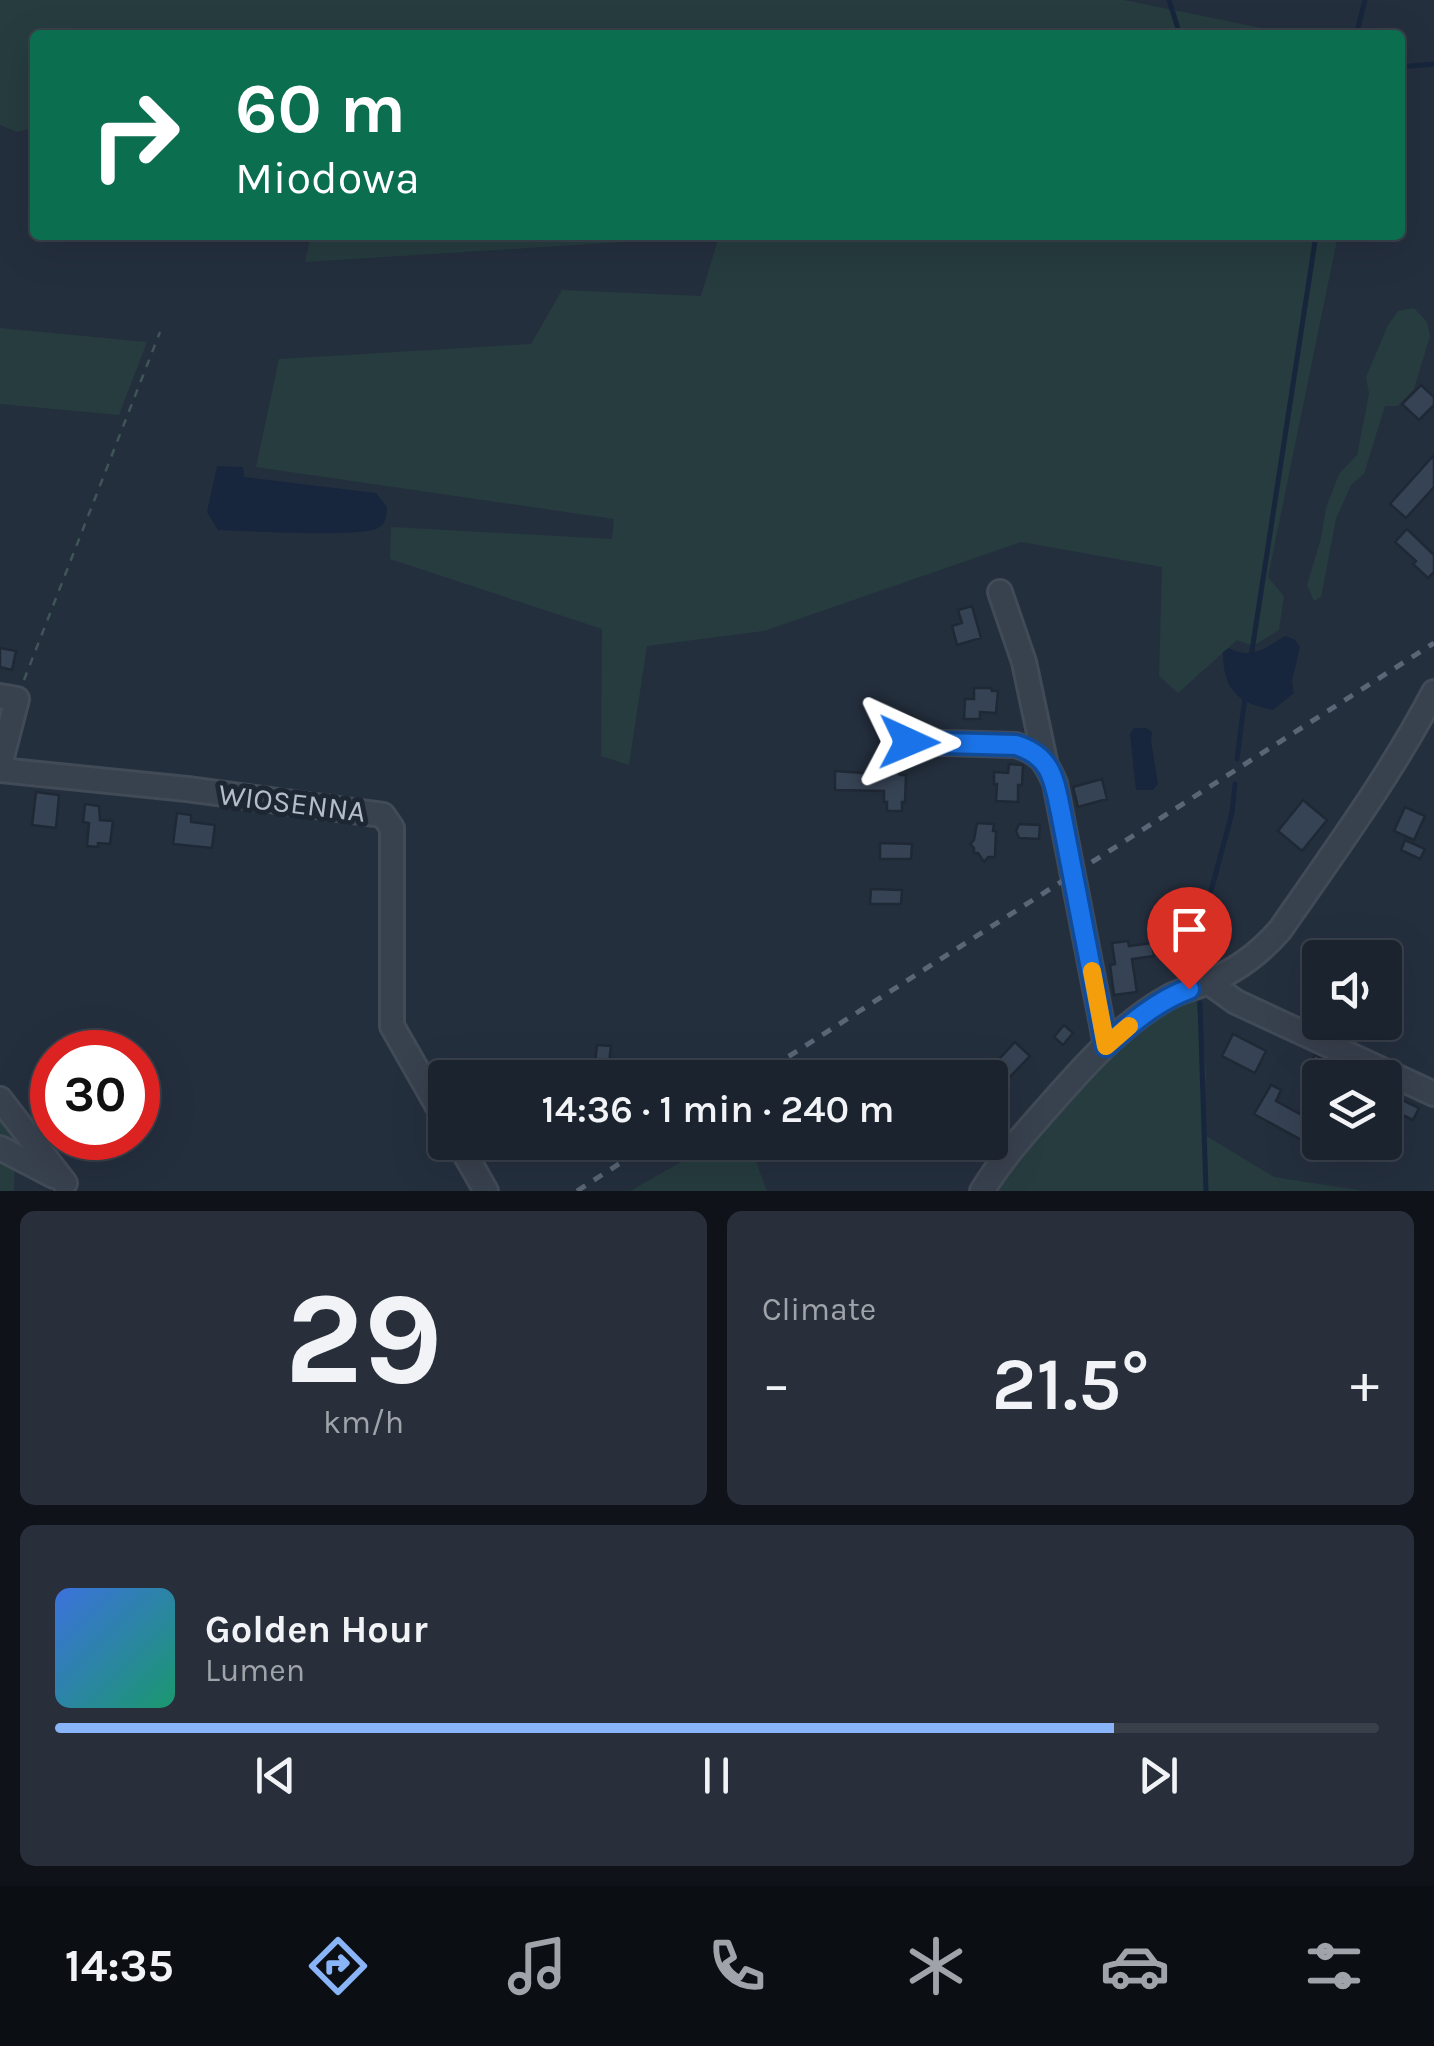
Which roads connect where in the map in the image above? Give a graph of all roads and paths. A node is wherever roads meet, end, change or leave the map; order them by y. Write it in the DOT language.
graph roads {
  1 [pos="160,332"];
  2 [pos="1000,592"];
  3 [pos="1434,692"];
  4 [pos="8,698"];
  5 [pos="909,742"];
  6 [pos="1046,761"];
  7 [pos="0,767"];
  8 [pos="1208,982"];
  9 [pos="1106,1046"];
  10 [pos="428,1089"];
  11 [pos="1434,1094"];
  12 [pos="0,1099"];
  13 [pos="0,1148"];
  14 [pos="468,1160"];
  15 [pos="72,1187"];
  16 [pos="486,1191"];
  17 [pos="982,1191"];
  1 -- 4 [label="path"];
  2 -- 6 [label="street"];
  3 -- 8 [label="street"];
  4 -- 7 [label="street"];
  5 -- 6 [label="street"];
  6 -- 9 [label="street"];
  7 -- 10 [label="street, WIOSENNA"];
  8 -- 9 [label="street"];
  8 -- 11 [label="street"];
  9 -- 17 [label="street"];
  12 -- 15 [label="street"];
  13 -- 15 [label="street"];
  14 -- 16 [label="street"];
}
